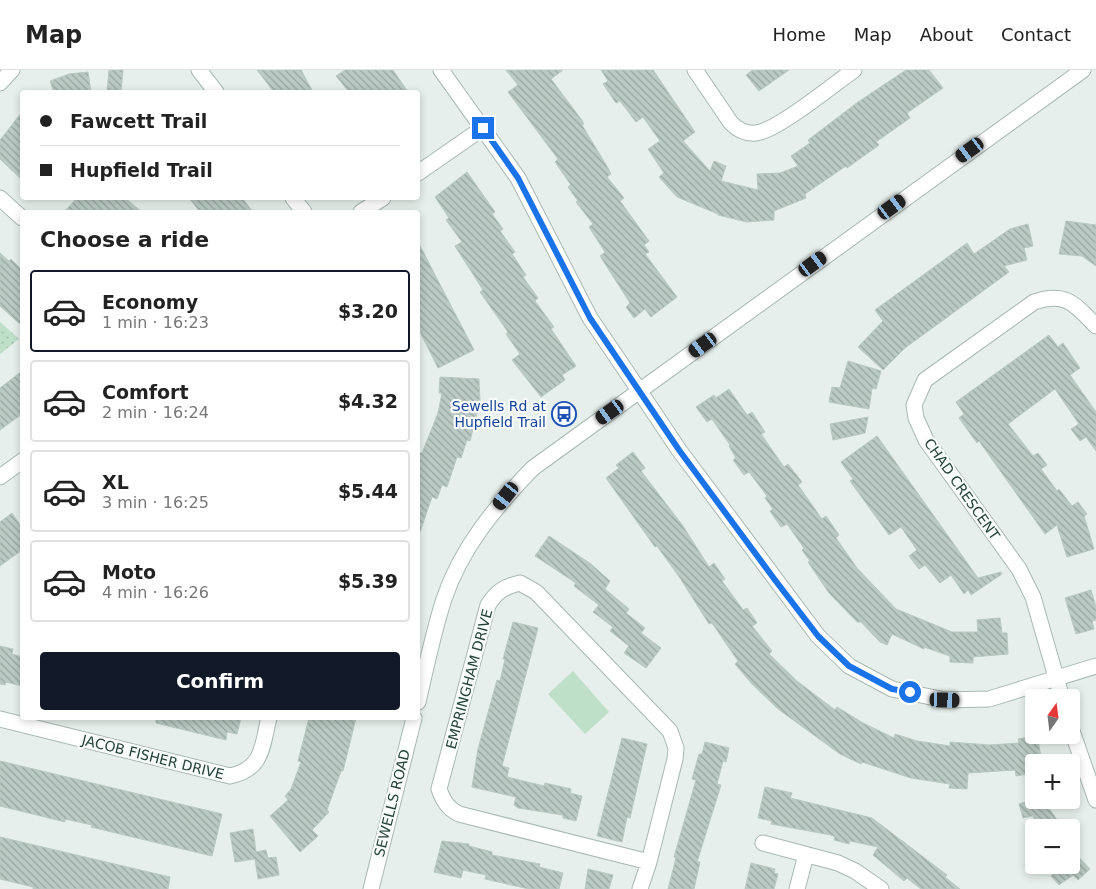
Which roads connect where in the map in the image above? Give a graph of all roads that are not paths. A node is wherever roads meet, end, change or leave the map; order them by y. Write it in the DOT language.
graph roads {
  1 [pos="12,70"];
  2 [pos="199,70"];
  3 [pos="441,70"];
  4 [pos="694,70"];
  5 [pos="854,70"];
  6 [pos="1084,70"];
  7 [pos="0,83"];
  8 [pos="214,90"];
  9 [pos="483,128"];
  10 [pos="420,172"];
  11 [pos="0,198"];
  12 [pos="295,200"];
  13 [pos="380,200"];
  14 [pos="302,210"];
  15 [pos="364,210"];
  16 [pos="20,216"];
  17 [pos="1096,326"];
  18 [pos="640,391"];
  19 [pos="20,462"];
  20 [pos="0,477"];
  21 [pos="1096,666"];
  22 [pos="1055,679"];
  23 [pos="1059,689"];
  24 [pos="420,694"];
  25 [pos="0,719"];
  26 [pos="269,720"];
  27 [pos="413,720"];
  28 [pos="1077,744"];
  29 [pos="1096,800"];
  30 [pos="763,843"];
  31 [pos="806,856"];
  32 [pos="649,862"];
  33 [pos="371,889"];
  34 [pos="640,889"];
  35 [pos="796,889"];
  36 [pos="881,889"];
  1 -- 7 [label="street"];
  2 -- 8 [label="street"];
  3 -- 9 [label="street"];
  4 -- 5 [label="street"];
  6 -- 18 [label="street"];
  9 -- 10 [label="street"];
  9 -- 18 [label="street"];
  11 -- 16 [label="street"];
  12 -- 14 [label="street"];
  13 -- 15 [label="street"];
  17 -- 22 [label="street, CHAD CRESCENT"];
  18 -- 22 [label="street"];
  18 -- 24 [label="street"];
  19 -- 20 [label="street"];
  21 -- 22 [label="street"];
  22 -- 23 [label="street, CHAD CRESCENT"];
  25 -- 26 [label="street, JACOB FISHER DRIVE"];
  27 -- 33 [label="street, SEWELLS ROAD"];
  28 -- 29 [label="street"];
  30 -- 31 [label="street"];
  31 -- 35 [label="street"];
  31 -- 36 [label="street"];
  32 -- 32 [label="street, EMPRINGHAM DRIVE"];
  32 -- 34 [label="street, EMPRINGHAM DRIVE"];
}
